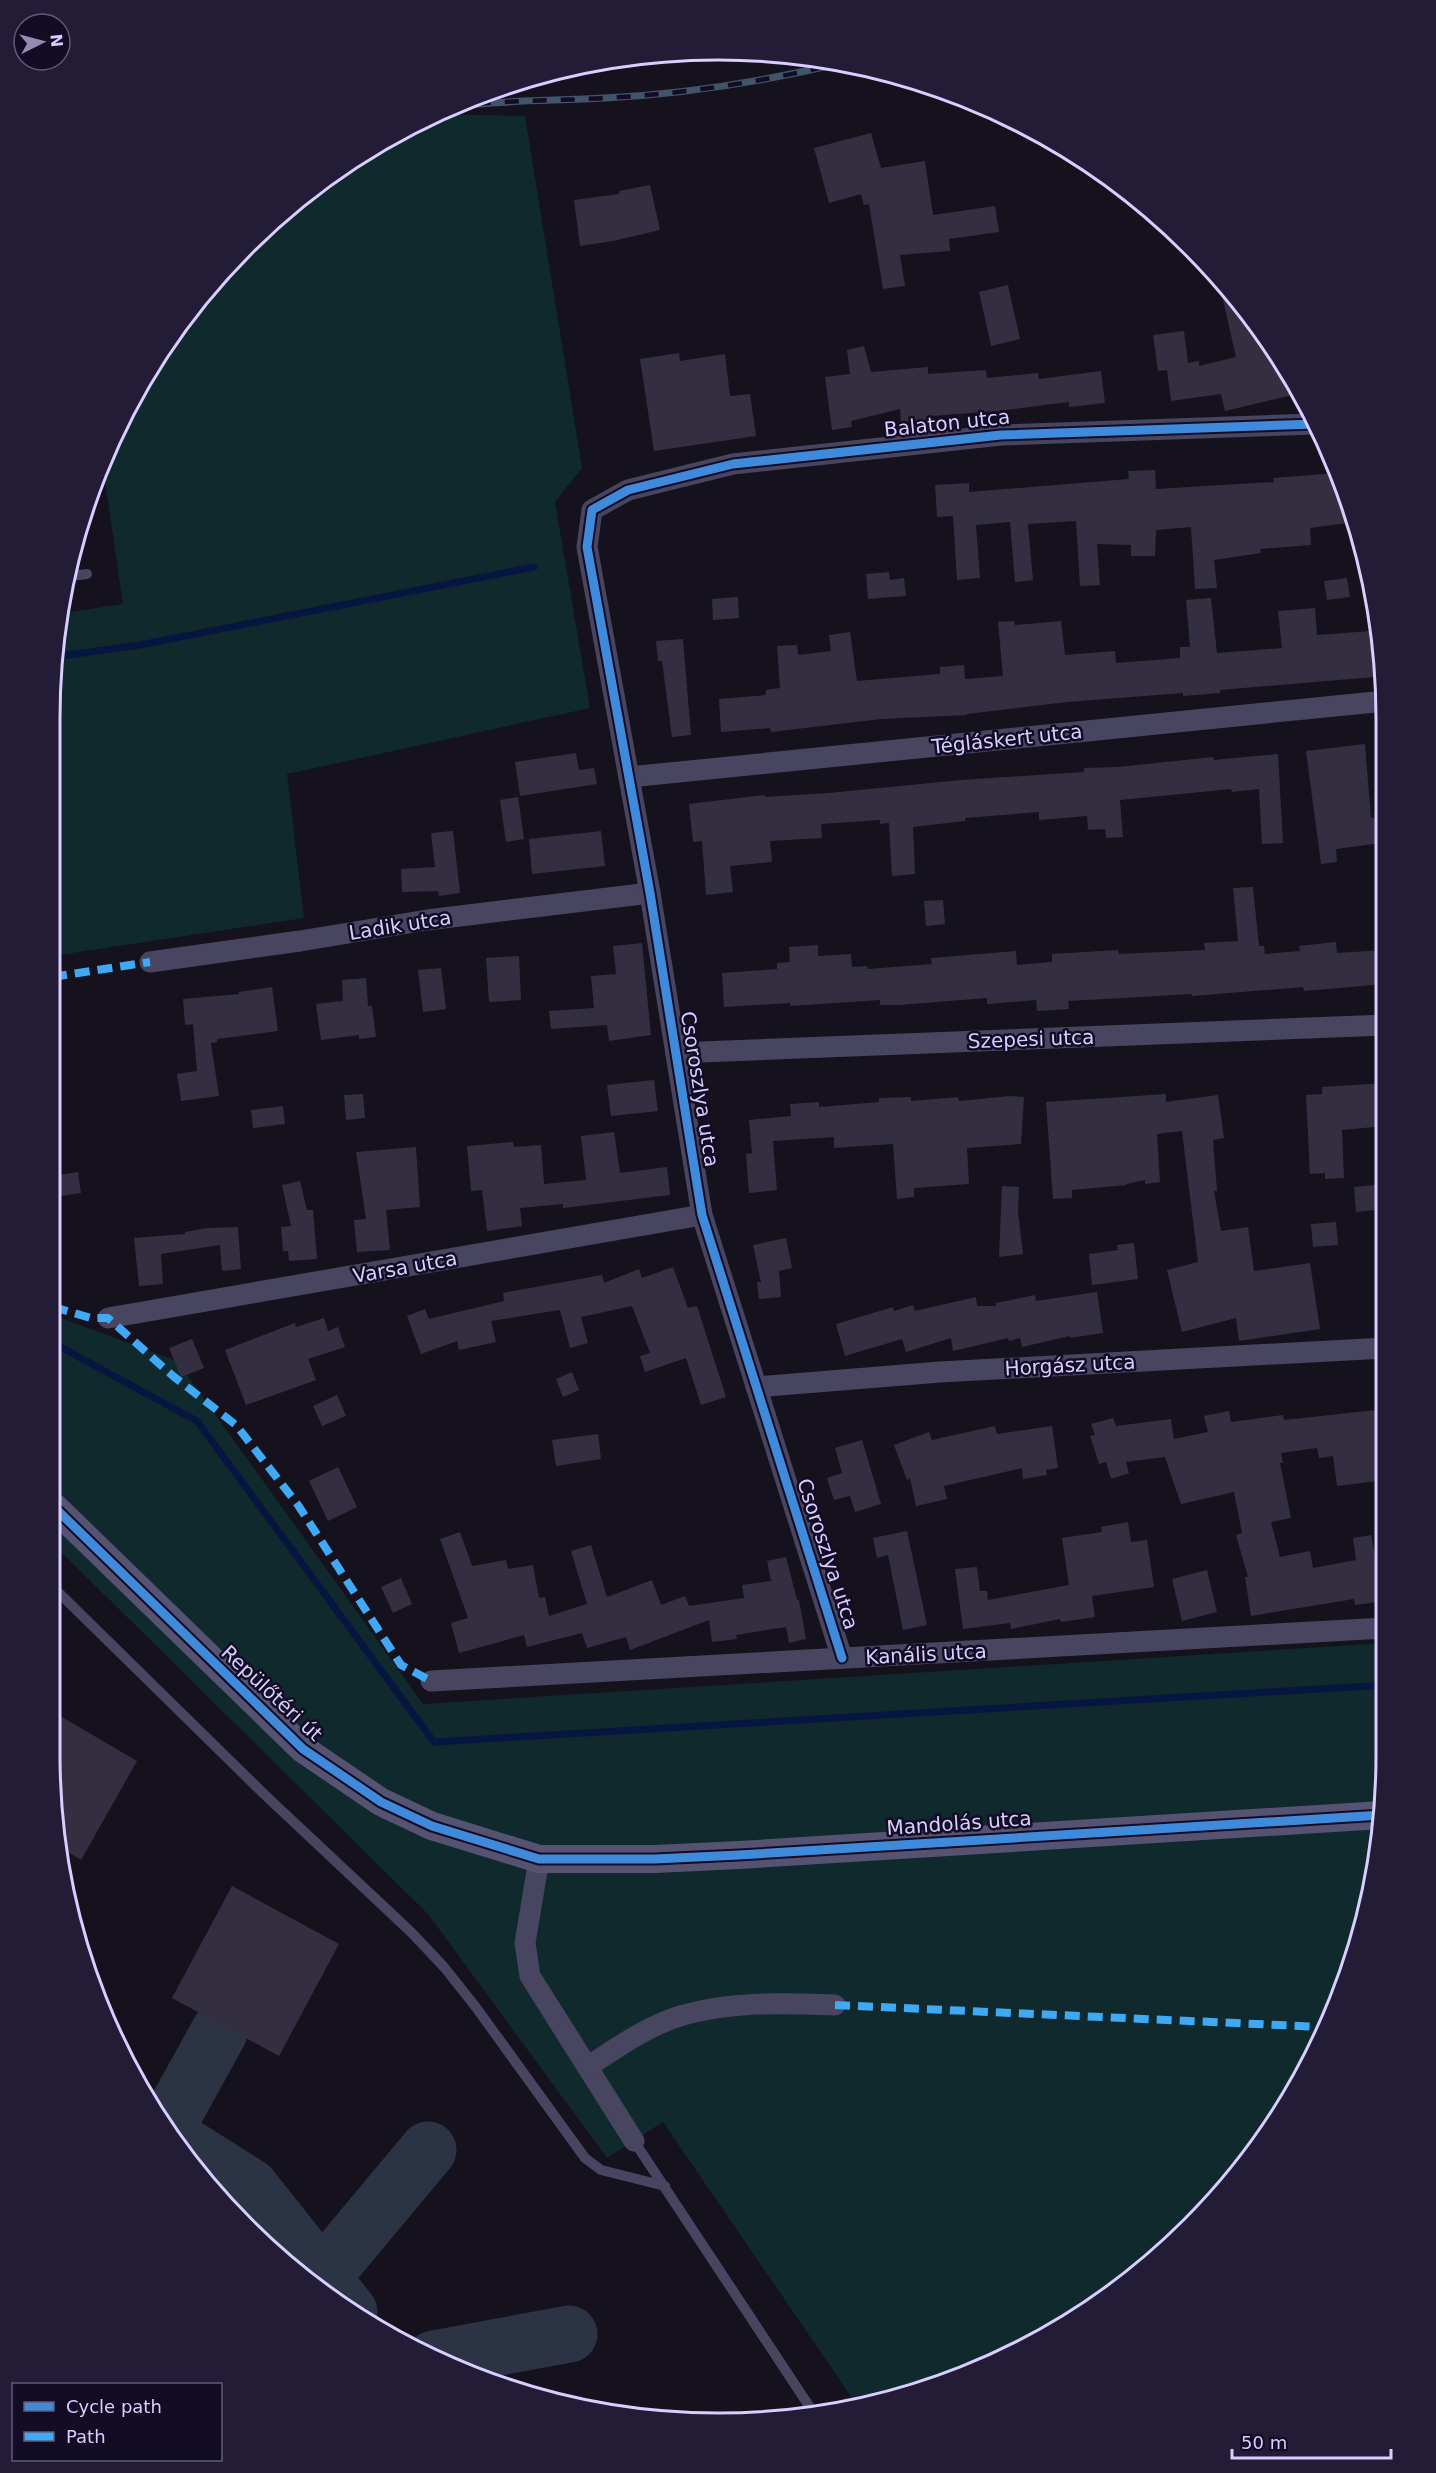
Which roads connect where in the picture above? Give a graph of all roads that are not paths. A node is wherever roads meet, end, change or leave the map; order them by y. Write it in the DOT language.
graph roads {
  1 [pos="1307,424"];
  2 [pos="592,510"];
  3 [pos="87,574"];
  4 [pos="76,575"];
  5 [pos="1376,702"];
  6 [pos="629,777"];
  7 [pos="650,892"];
  8 [pos="150,962"];
  9 [pos="1376,1025"];
  10 [pos="676,1053"];
  11 [pos="702,1215"];
  12 [pos="108,1318"];
  13 [pos="1376,1348"];
  14 [pos="756,1387"];
  15 [pos="60,1513"];
  16 [pos="60,1593"];
  17 [pos="1376,1628"];
  18 [pos="842,1658"];
  19 [pos="430,1681"];
  20 [pos="1373,1816"];
  21 [pos="538,1859"];
  22 [pos="835,2005"];
  23 [pos="587,2067"];
  24 [pos="634,2141"];
  25 [pos="665,2186"];
  26 [pos="809,2406"];
  1 -- 2 [label="street, Balaton utca"];
  2 -- 6 [label="street, Csoroszlya utca"];
  3 -- 4 [label="lane"];
  5 -- 6 [label="street, Tégláskert utca"];
  6 -- 7 [label="street, Csoroszlya utca"];
  7 -- 8 [label="street, Ladik utca"];
  7 -- 10 [label="street, Csoroszlya utca"];
  9 -- 10 [label="street, Szepesi utca"];
  10 -- 11 [label="street, Csoroszlya utca"];
  11 -- 12 [label="street, Varsa utca"];
  11 -- 14 [label="street, Csoroszlya utca"];
  13 -- 14 [label="street, Horgász utca"];
  14 -- 18 [label="street, Csoroszlya utca"];
  15 -- 21 [label="street, Repülőtéri út"];
  16 -- 25 [label="lane"];
  17 -- 18 [label="street, Kanális utca"];
  18 -- 19 [label="street, Kanális utca"];
  20 -- 21 [label="street, Mandolás utca"];
  21 -- 23 [label="street"];
  22 -- 23 [label="street"];
  23 -- 24 [label="street"];
  24 -- 25 [label="lane"];
  25 -- 26 [label="lane"];
}
